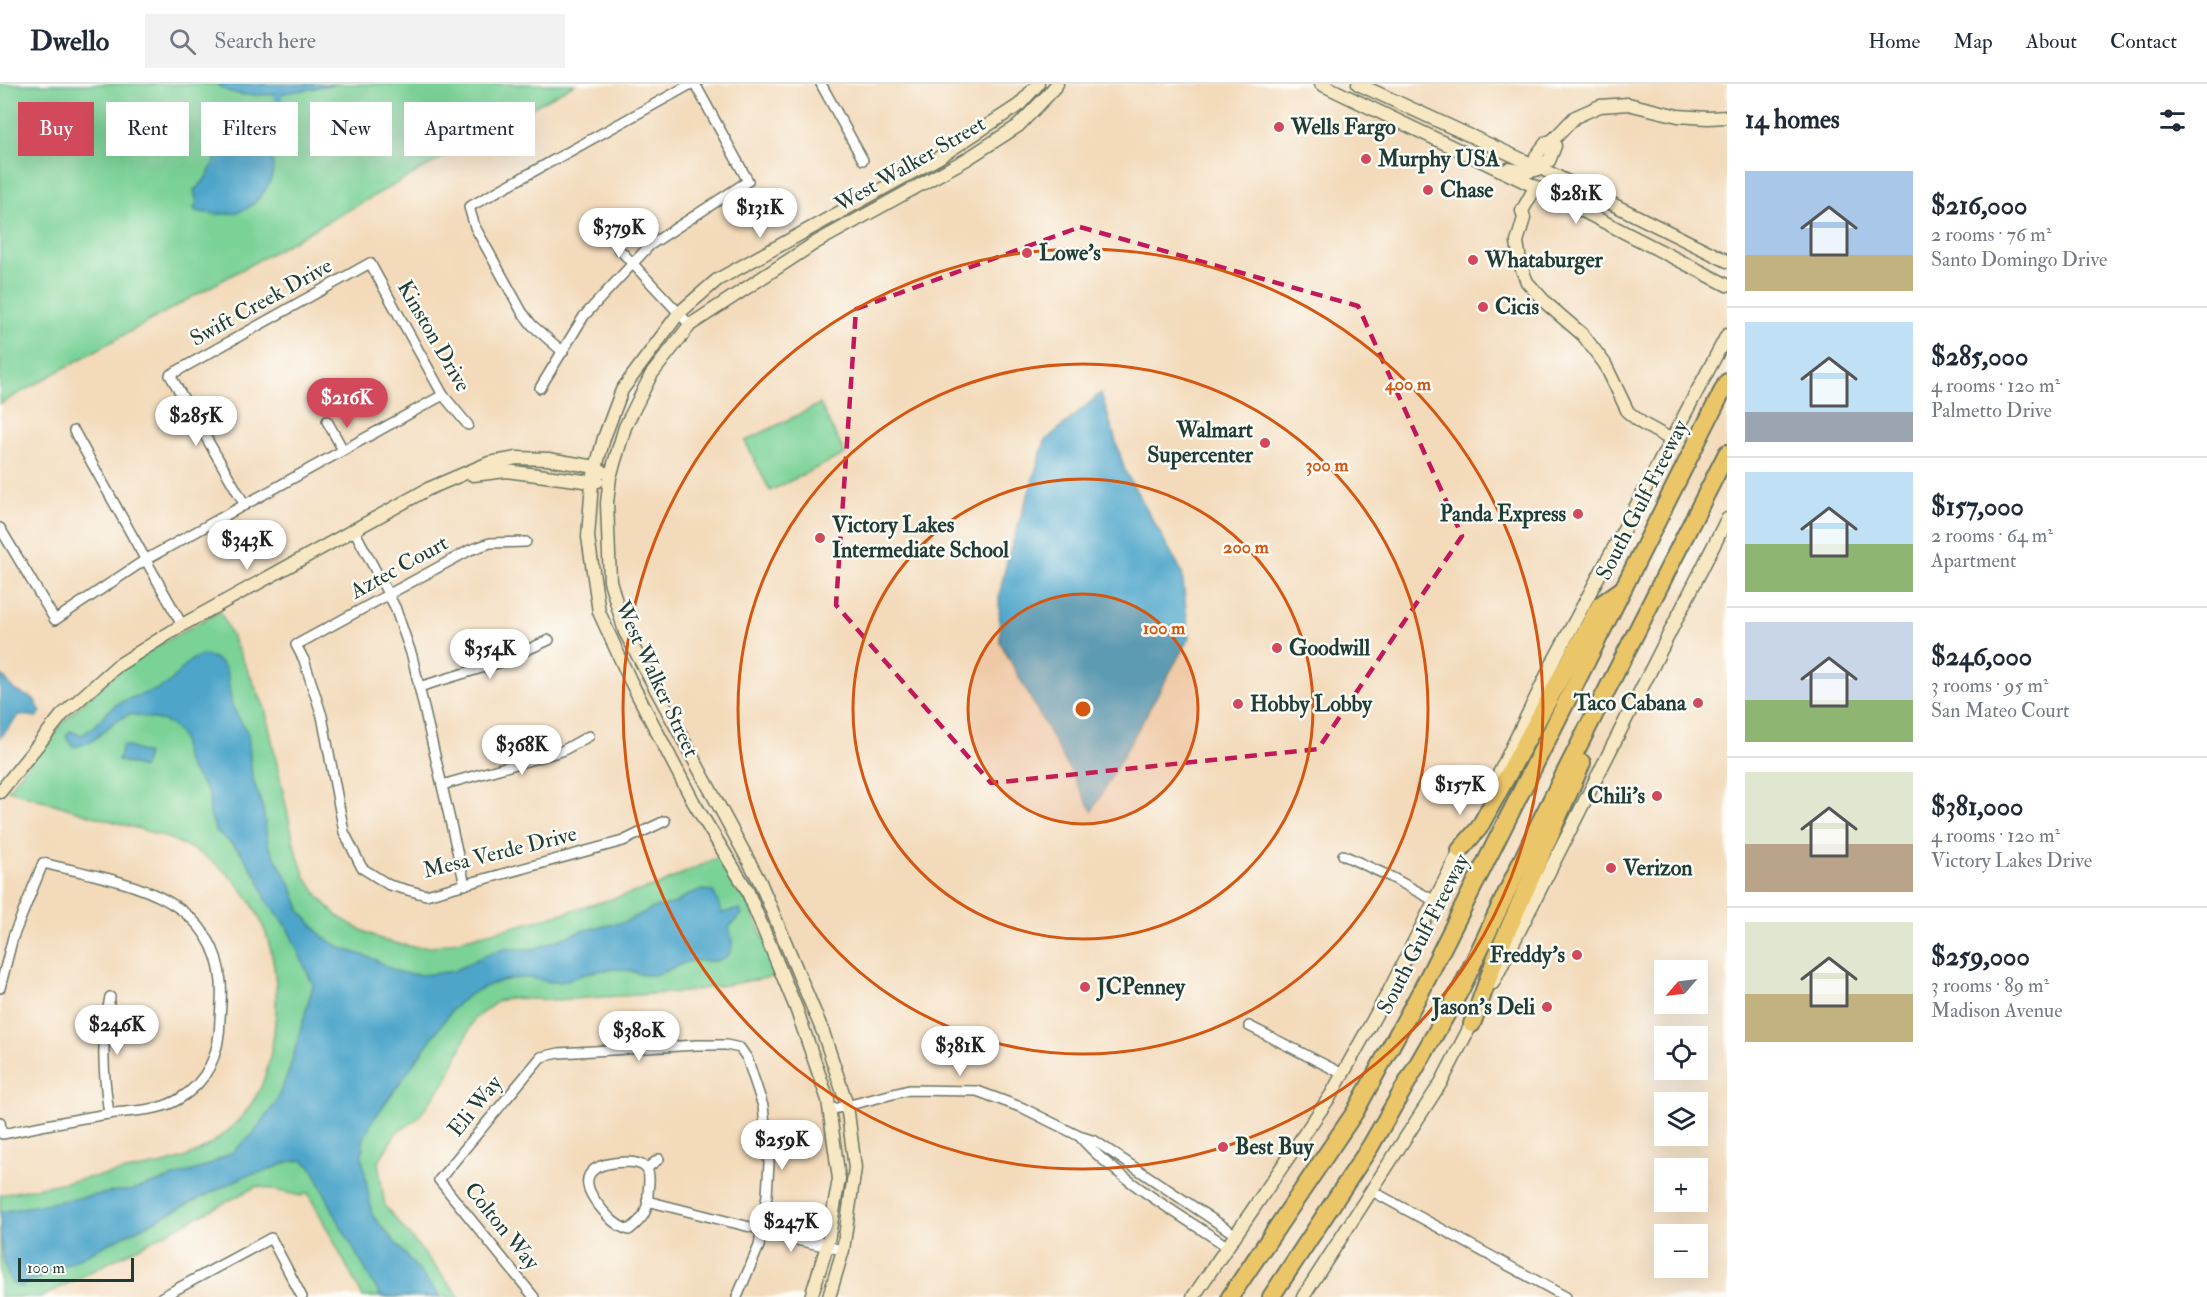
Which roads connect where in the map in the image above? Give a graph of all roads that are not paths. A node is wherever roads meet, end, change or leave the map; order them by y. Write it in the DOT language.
graph roads {
  1 [pos="693,84"];
  2 [pos="821,84"];
  3 [pos="1038,84"];
  4 [pos="1057,84"];
  5 [pos="1321,84"];
  6 [pos="1358,84"];
  7 [pos="1727,117"];
  8 [pos="863,160"];
  9 [pos="1539,166"];
  10 [pos="1497,169"];
  11 [pos="1538,189"];
  12 [pos="1584,190"];
  13 [pos="618,248"];
  14 [pos="1727,261"];
  15 [pos="370,263"];
  16 [pos="633,264"];
  17 [pos="1727,285"];
  18 [pos="679,313"];
  19 [pos="690,325"];
  20 [pos="1727,335"];
  21 [pos="563,352"];
  22 [pos="1727,382"];
  23 [pos="540,388"];
  24 [pos="443,395"];
  25 [pos="327,421"];
  26 [pos="468,425"];
  27 [pos="75,431"];
  28 [pos="1672,440"];
  29 [pos="344,450"];
  30 [pos="1727,453"];
  31 [pos="596,467"];
  32 [pos="463,476"];
  33 [pos="610,477"];
  34 [pos="592,482"];
  35 [pos="245,505"];
  36 [pos="1727,519"];
  37 [pos="0,528"];
  38 [pos="354,530"];
  39 [pos="526,542"];
  40 [pos="145,560"];
  41 [pos="1622,590"];
  42 [pos="388,594"];
  43 [pos="1642,623"];
  44 [pos="182,625"];
  45 [pos="549,640"];
  46 [pos="296,645"];
  47 [pos="419,687"];
  48 [pos="589,736"];
  49 [pos="442,785"];
  50 [pos="0,792"];
  51 [pos="665,821"];
  52 [pos="1460,850"];
  53 [pos="1343,855"];
  54 [pos="465,885"];
  55 [pos="1435,901"];
  56 [pos="0,988"];
  57 [pos="110,997"];
  58 [pos="1472,1024"];
  59 [pos="1249,1026"];
  60 [pos="1343,1074"];
  61 [pos="847,1106"];
  62 [pos="830,1110"];
  63 [pos="109,1114"];
  64 [pos="0,1122"];
  65 [pos="2,1134"];
  66 [pos="1079,1136"];
  67 [pos="659,1159"];
  68 [pos="647,1168"];
  69 [pos="439,1180"];
  70 [pos="1372,1191"];
  71 [pos="647,1202"];
  72 [pos="629,1230"];
  73 [pos="764,1231"];
  74 [pos="1236,1235"];
  75 [pos="632,1241"];
  76 [pos="827,1246"];
  77 [pos="1228,1247"];
  78 [pos="843,1250"];
  79 [pos="162,1297"];
  80 [pos="302,1297"];
  81 [pos="534,1297"];
  82 [pos="737,1297"];
  83 [pos="811,1297"];
  84 [pos="829,1297"];
  85 [pos="1192,1297"];
  86 [pos="1230,1297"];
  87 [pos="1271,1297"];
  88 [pos="1303,1297"];
  89 [pos="1566,1297"];
  1 -- 16 [label="street"];
  1 -- 21 [label="street"];
  2 -- 8 [label="street"];
  3 -- 18 [label="street, West Walker Street"];
  4 -- 19 [label="street, West Walker Street"];
  5 -- 10 [label="street"];
  6 -- 9 [label="street"];
  7 -- 9 [label="street"];
  9 -- 10 [label="street"];
  9 -- 12 [label="street"];
  10 -- 11 [label="street"];
  11 -- 12 [label="street"];
  11 -- 17 [label="street"];
  11 -- 28 [label="street"];
  12 -- 14 [label="street"];
  13 -- 16 [label="street"];
  15 -- 24 [label="street, Kinston Drive"];
  15 -- 35 [label="street, Swift Creek Drive"];
  16 -- 18 [label="street"];
  16 -- 21 [label="street"];
  18 -- 19 [label="street"];
  18 -- 31 [label="street, West Walker Street"];
  19 -- 33 [label="street, West Walker Street"];
  20 -- 28 [label="street"];
  21 -- 23 [label="street"];
  22 -- 41 [label="highway, South Gulf Freeway"];
  24 -- 26 [label="street, Kinston Drive"];
  24 -- 29 [label="street"];
  25 -- 29 [label="street"];
  27 -- 40 [label="street"];
  28 -- 52 [label="street"];
  29 -- 35 [label="street"];
  30 -- 43 [label="highway"];
  31 -- 32 [label="street"];
  31 -- 33 [label="street"];
  31 -- 34 [label="street, West Walker Street"];
  32 -- 34 [label="street"];
  32 -- 38 [label="street"];
  33 -- 34 [label="street"];
  33 -- 61 [label="street, West Walker Street"];
  34 -- 62 [label="street, West Walker Street"];
  35 -- 40 [label="street"];
  36 -- 58 [label="street"];
  37 -- 40 [label="street"];
  38 -- 42 [label="street"];
  38 -- 44 [label="street"];
  39 -- 42 [label="street, Aztec Court"];
  40 -- 44 [label="street"];
  41 -- 52 [label="highway"];
  41 -- 86 [label="highway, South Gulf Freeway"];
  42 -- 46 [label="street, Aztec Court"];
  42 -- 47 [label="street"];
  43 -- 58 [label="highway"];
  43 -- 87 [label="highway"];
  44 -- 50 [label="street"];
  45 -- 47 [label="street"];
  46 -- 54 [label="street, Mesa Verde Drive"];
  47 -- 49 [label="street"];
  48 -- 49 [label="street"];
  49 -- 54 [label="street"];
  51 -- 54 [label="street, Mesa Verde Drive"];
  52 -- 55 [label="street"];
  53 -- 55 [label="street"];
  55 -- 60 [label="street"];
  56 -- 63 [label="street"];
  57 -- 63 [label="street"];
  58 -- 70 [label="street"];
  59 -- 60 [label="street"];
  60 -- 74 [label="street"];
  61 -- 62 [label="street"];
  61 -- 66 [label="street"];
  61 -- 78 [label="street, West Walker Street"];
  62 -- 76 [label="street, West Walker Street"];
  63 -- 65 [label="street"];
  64 -- 65 [label="street"];
  66 -- 74 [label="street"];
  66 -- 77 [label="street"];
  67 -- 68 [label="street"];
  68 -- 71 [label="street"];
  68 -- 72 [label="street"];
  69 -- 73 [label="street, Eli Way"];
  69 -- 81 [label="street, Colton Way"];
  70 -- 88 [label="street"];
  70 -- 89 [label="street"];
  71 -- 72 [label="street"];
  71 -- 73 [label="street"];
  72 -- 75 [label="street"];
  73 -- 76 [label="street"];
  73 -- 82 [label="street"];
  74 -- 77 [label="street"];
  76 -- 78 [label="street"];
  76 -- 83 [label="street, West Walker Street"];
  77 -- 85 [label="street"];
  78 -- 84 [label="street, West Walker Street"];
  79 -- 80 [label="street"];
}
